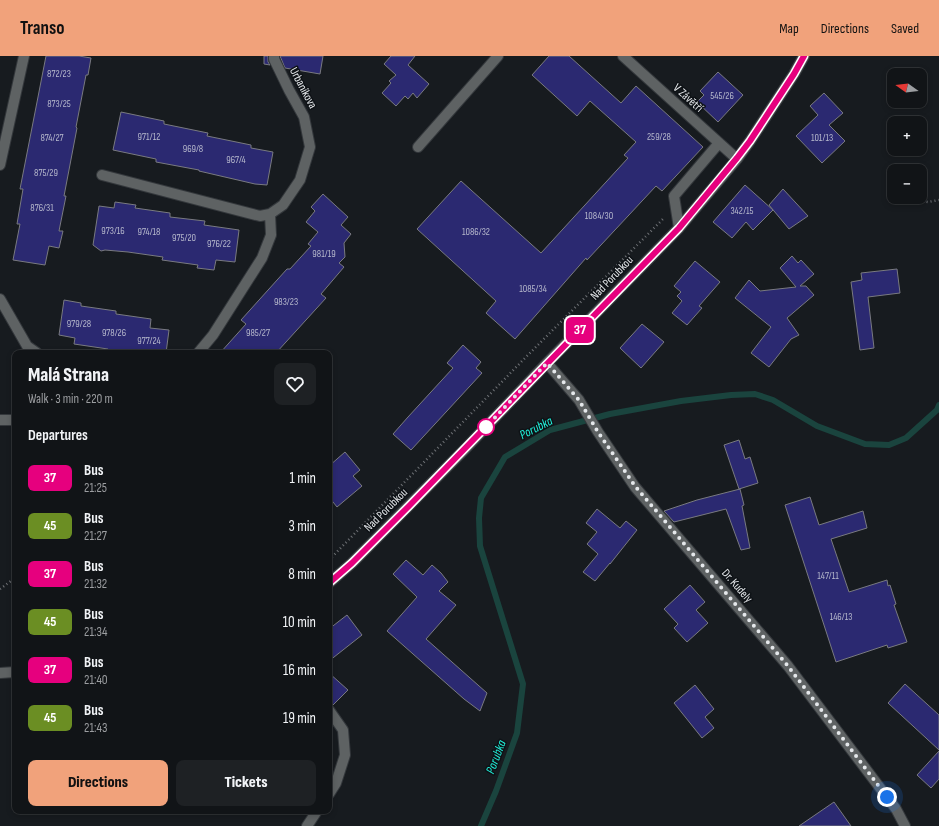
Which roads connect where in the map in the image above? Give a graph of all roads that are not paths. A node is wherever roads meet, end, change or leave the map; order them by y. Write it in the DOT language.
graph roads {
  1 [pos="24,56"];
  2 [pos="274,56"];
  3 [pos="498,56"];
  4 [pos="622,56"];
  5 [pos="804,56"];
  6 [pos="719,143"];
  7 [pos="418,147"];
  8 [pos="737,158"];
  9 [pos="0,164"];
  10 [pos="102,176"];
  11 [pos="270,214"];
  12 [pos="679,228"];
  13 [pos="0,299"];
  14 [pos="32,350"];
  15 [pos="200,350"];
  16 [pos="547,363"];
  17 [pos="0,420"];
  18 [pos="12,420"];
  19 [pos="332,580"];
  20 [pos="12,672"];
  21 [pos="0,673"];
  22 [pos="332,714"];
  23 [pos="332,789"];
  24 [pos="315,814"];
  25 [pos="307,826"];
  26 [pos="905,826"];
  1 -- 9 [label="street"];
  2 -- 11 [label="street, Urbaníkova"];
  3 -- 7 [label="street"];
  4 -- 6 [label="street, V Závětří"];
  5 -- 8 [label="street, Nad Porubkou"];
  6 -- 8 [label="street, V Závětří"];
  6 -- 12 [label="street"];
  8 -- 12 [label="street, Nad Porubkou"];
  10 -- 11 [label="street"];
  11 -- 15 [label="street"];
  12 -- 16 [label="street, Nad Porubkou"];
  13 -- 14 [label="street"];
  16 -- 19 [label="street, Nad Porubkou"];
  16 -- 26 [label="street, Dr. Kudely"];
  17 -- 18 [label="street"];
  20 -- 21 [label="street"];
  22 -- 23 [label="street"];
  24 -- 25 [label="street"];
}
